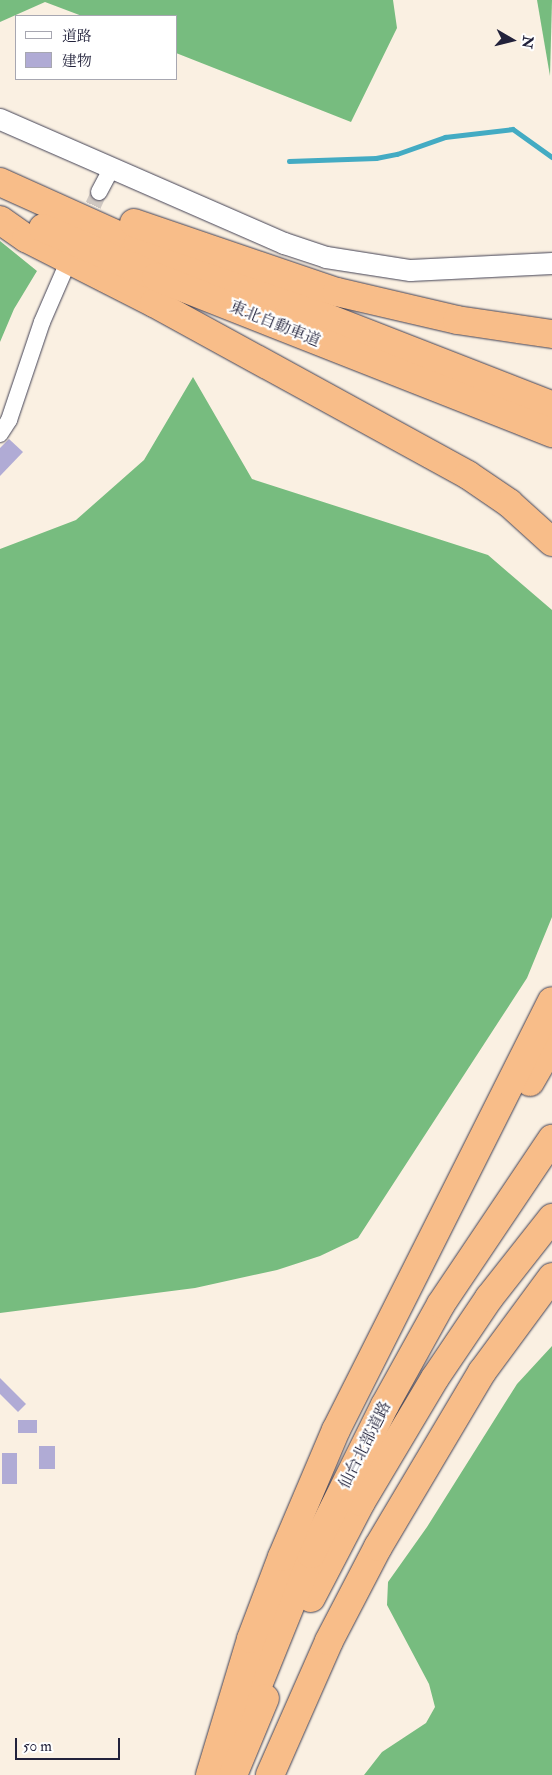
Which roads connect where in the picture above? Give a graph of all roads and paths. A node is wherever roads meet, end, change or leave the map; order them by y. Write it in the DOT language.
graph roads {
  1 [pos="0,119"];
  2 [pos="111,169"];
  3 [pos="0,171"];
  4 [pos="0,182"];
  5 [pos="99,192"];
  6 [pos="0,209"];
  7 [pos="0,220"];
  8 [pos="552,263"];
  9 [pos="65,269"];
  10 [pos="552,334"];
  11 [pos="552,405"];
  12 [pos="552,433"];
  13 [pos="0,434"];
  14 [pos="552,542"];
  15 [pos="552,1001"];
  16 [pos="552,1044"];
  17 [pos="552,1139"];
  18 [pos="552,1218"];
  19 [pos="426,1255"];
  20 [pos="552,1277"];
  21 [pos="210,1775"];
  22 [pos="225,1775"];
  23 [pos="233,1775"];
  24 [pos="270,1775"];
  1 -- 2 [label="street"];
  2 -- 5 [label="street"];
  2 -- 8 [label="street"];
  3 -- 10 [label="highway"];
  4 -- 11 [label="highway, 東北自動車道"];
  6 -- 12 [label="highway, 東北自動車道"];
  7 -- 14 [label="highway"];
  9 -- 13 [label="street"];
  15 -- 19 [label="highway"];
  16 -- 19 [label="highway"];
  17 -- 22 [label="highway, 仙台北部道路"];
  18 -- 23 [label="highway"];
  19 -- 21 [label="highway"];
  20 -- 24 [label="highway"];
}
